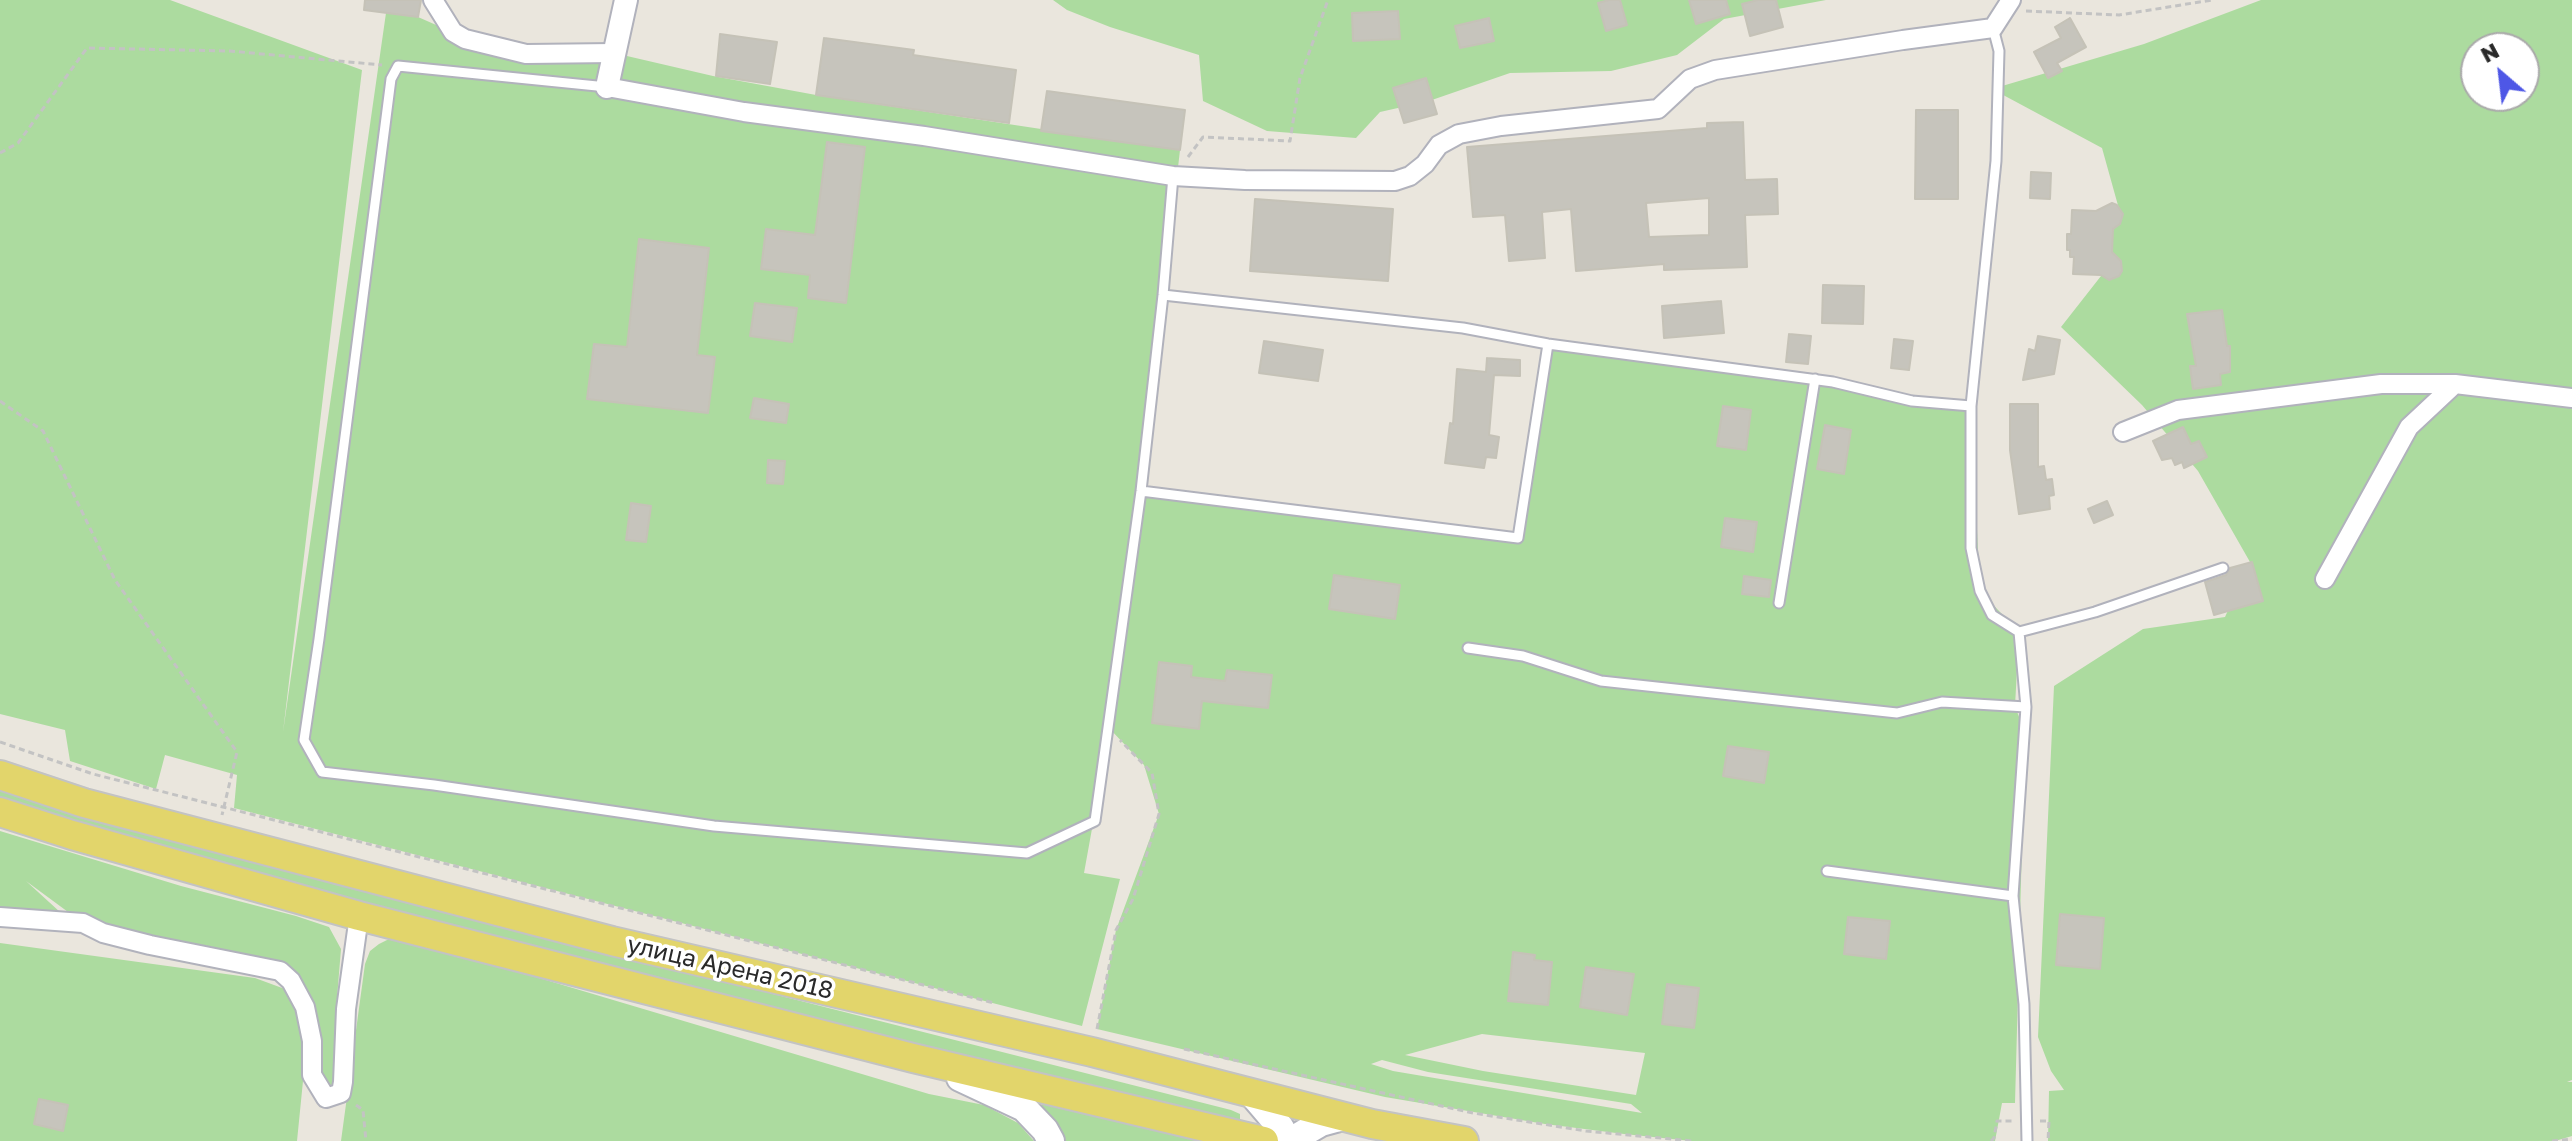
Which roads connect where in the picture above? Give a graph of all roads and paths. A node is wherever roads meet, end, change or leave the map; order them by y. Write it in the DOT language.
graph roads {
  1 [pos="433,0"];
  2 [pos="626,0"];
  3 [pos="1328,0"];
  4 [pos="2212,0"];
  5 [pos="2008,5"];
  6 [pos="1993,28"];
  7 [pos="614,53"];
  8 [pos="398,66"];
  9 [pos="607,87"];
  10 [pos="0,153"];
  11 [pos="1173,176"];
  12 [pos="1163,295"];
  13 [pos="1548,344"];
  14 [pos="1815,379"];
  15 [pos="2455,384"];
  16 [pos="2572,398"];
  17 [pos="0,401"];
  18 [pos="1971,406"];
  19 [pos="2123,432"];
  20 [pos="1141,491"];
  21 [pos="2223,568"];
  22 [pos="2325,579"];
  23 [pos="1779,603"];
  24 [pos="2019,632"];
  25 [pos="1468,648"];
  26 [pos="2026,707"];
  27 [pos="1109,729"];
  28 [pos="0,742"];
  29 [pos="0,775"];
  30 [pos="224,806"];
  31 [pos="0,812"];
  32 [pos="217,838"];
  33 [pos="1827,871"];
  34 [pos="2013,896"];
  35 [pos="359,916"];
  36 [pos="0,917"];
  37 [pos="1007,1006"];
  38 [pos="1172,1047"];
  39 [pos="1092,1052"];
  40 [pos="913,1058"];
  41 [pos="341,1093"];
  42 [pos="1252,1094"];
  43 [pos="1343,1117"];
  44 [pos="1997,1121"];
  45 [pos="2049,1121"];
  46 [pos="2572,1139"];
  47 [pos="366,1141"];
  48 [pos="1051,1141"];
  49 [pos="1264,1141"];
  50 [pos="1282,1141"];
  51 [pos="1290,1141"];
  52 [pos="1464,1141"];
  53 [pos="1692,1141"];
  54 [pos="1991,1141"];
  55 [pos="2027,1141"];
  56 [pos="2048,1141"];
  57 [pos="2552,1141"];
  1 -- 7 [label="street"];
  2 -- 7 [label="street"];
  3 -- 11 [label="path"];
  4 -- 5 [label="path"];
  5 -- 6 [label="street"];
  6 -- 11 [label="street"];
  6 -- 18 [label="lane"];
  7 -- 9 [label="street"];
  8 -- 9 [label="lane"];
  8 -- 10 [label="path"];
  8 -- 27 [label="lane"];
  9 -- 11 [label="street"];
  11 -- 12 [label="lane"];
  12 -- 13 [label="lane"];
  12 -- 20 [label="lane"];
  13 -- 14 [label="lane"];
  13 -- 20 [label="lane"];
  14 -- 18 [label="lane"];
  14 -- 23 [label="lane"];
  15 -- 16 [label="street"];
  15 -- 19 [label="street"];
  15 -- 22 [label="street"];
  17 -- 30 [label="path"];
  18 -- 24 [label="lane"];
  20 -- 27 [label="lane"];
  21 -- 24 [label="lane"];
  24 -- 26 [label="lane"];
  25 -- 26 [label="lane"];
  26 -- 34 [label="lane"];
  27 -- 39 [label="path"];
  28 -- 30 [label="path"];
  29 -- 32 [label="main road, улица Арена 2018"];
  30 -- 32 [label="path"];
  30 -- 37 [label="path"];
  31 -- 35 [label="main road, улица Арена 2018"];
  32 -- 39 [label="main road, улица Арена 2018"];
  33 -- 34 [label="lane"];
  34 -- 55 [label="lane"];
  35 -- 40 [label="main road, улица Арена 2018"];
  35 -- 41 [label="street"];
  36 -- 41 [label="street"];
  38 -- 53 [label="path"];
  39 -- 42 [label="main road, улица Арена 2018"];
  40 -- 48 [label="main road"];
  40 -- 49 [label="main road, улица Арена 2018"];
  41 -- 47 [label="path"];
  42 -- 43 [label="main road, улица Арена 2018"];
  42 -- 50 [label="main road"];
  43 -- 51 [label="main road"];
  43 -- 52 [label="main road, улица Арена 2018"];
  44 -- 54 [label="path"];
  45 -- 56 [label="path"];
  46 -- 57 [label="path"];
}
